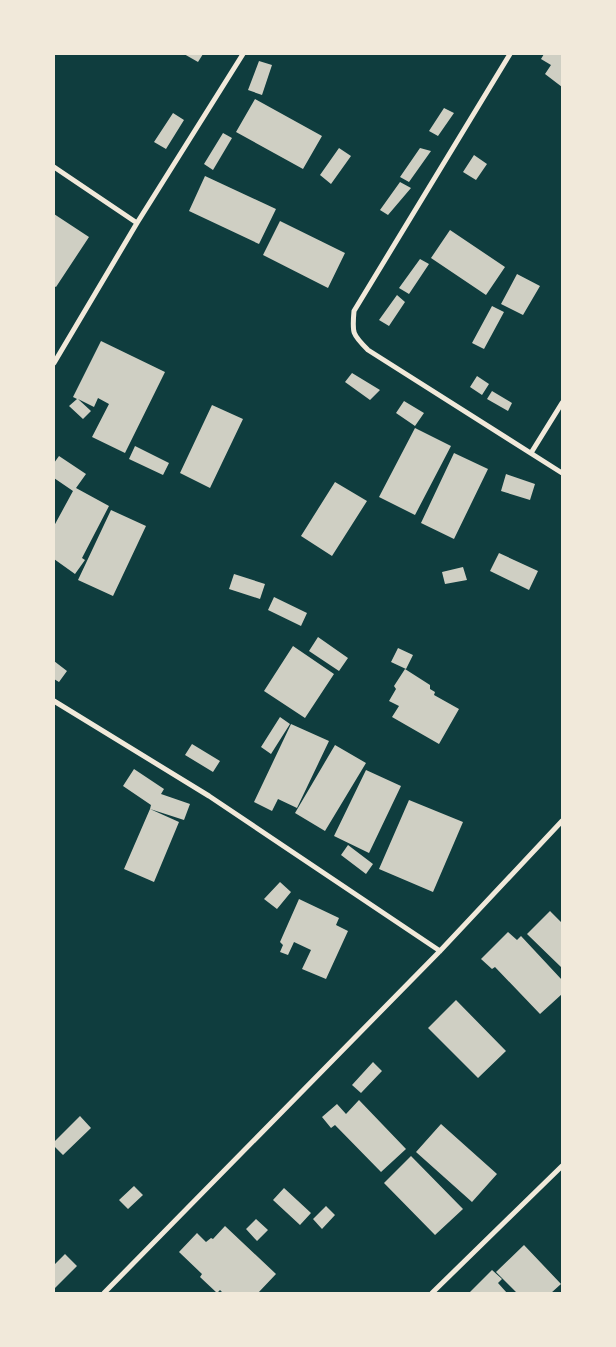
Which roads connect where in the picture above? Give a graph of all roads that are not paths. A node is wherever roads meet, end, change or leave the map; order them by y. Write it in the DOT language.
graph roads {
  1 [pos="243,54"];
  2 [pos="510,54"];
  3 [pos="54,168"];
  4 [pos="137,223"];
  5 [pos="54,363"];
  6 [pos="562,403"];
  7 [pos="531,453"];
  8 [pos="562,473"];
  9 [pos="54,701"];
  10 [pos="562,821"];
  11 [pos="440,951"];
  12 [pos="562,1166"];
  13 [pos="104,1293"];
  14 [pos="432,1293"];
  1 -- 4 [label="street"];
  2 -- 7 [label="street"];
  3 -- 4 [label="street"];
  4 -- 5 [label="street"];
  6 -- 7 [label="street"];
  7 -- 8 [label="street"];
  9 -- 11 [label="street"];
  10 -- 11 [label="street"];
  11 -- 13 [label="street"];
  12 -- 14 [label="street"];
}
